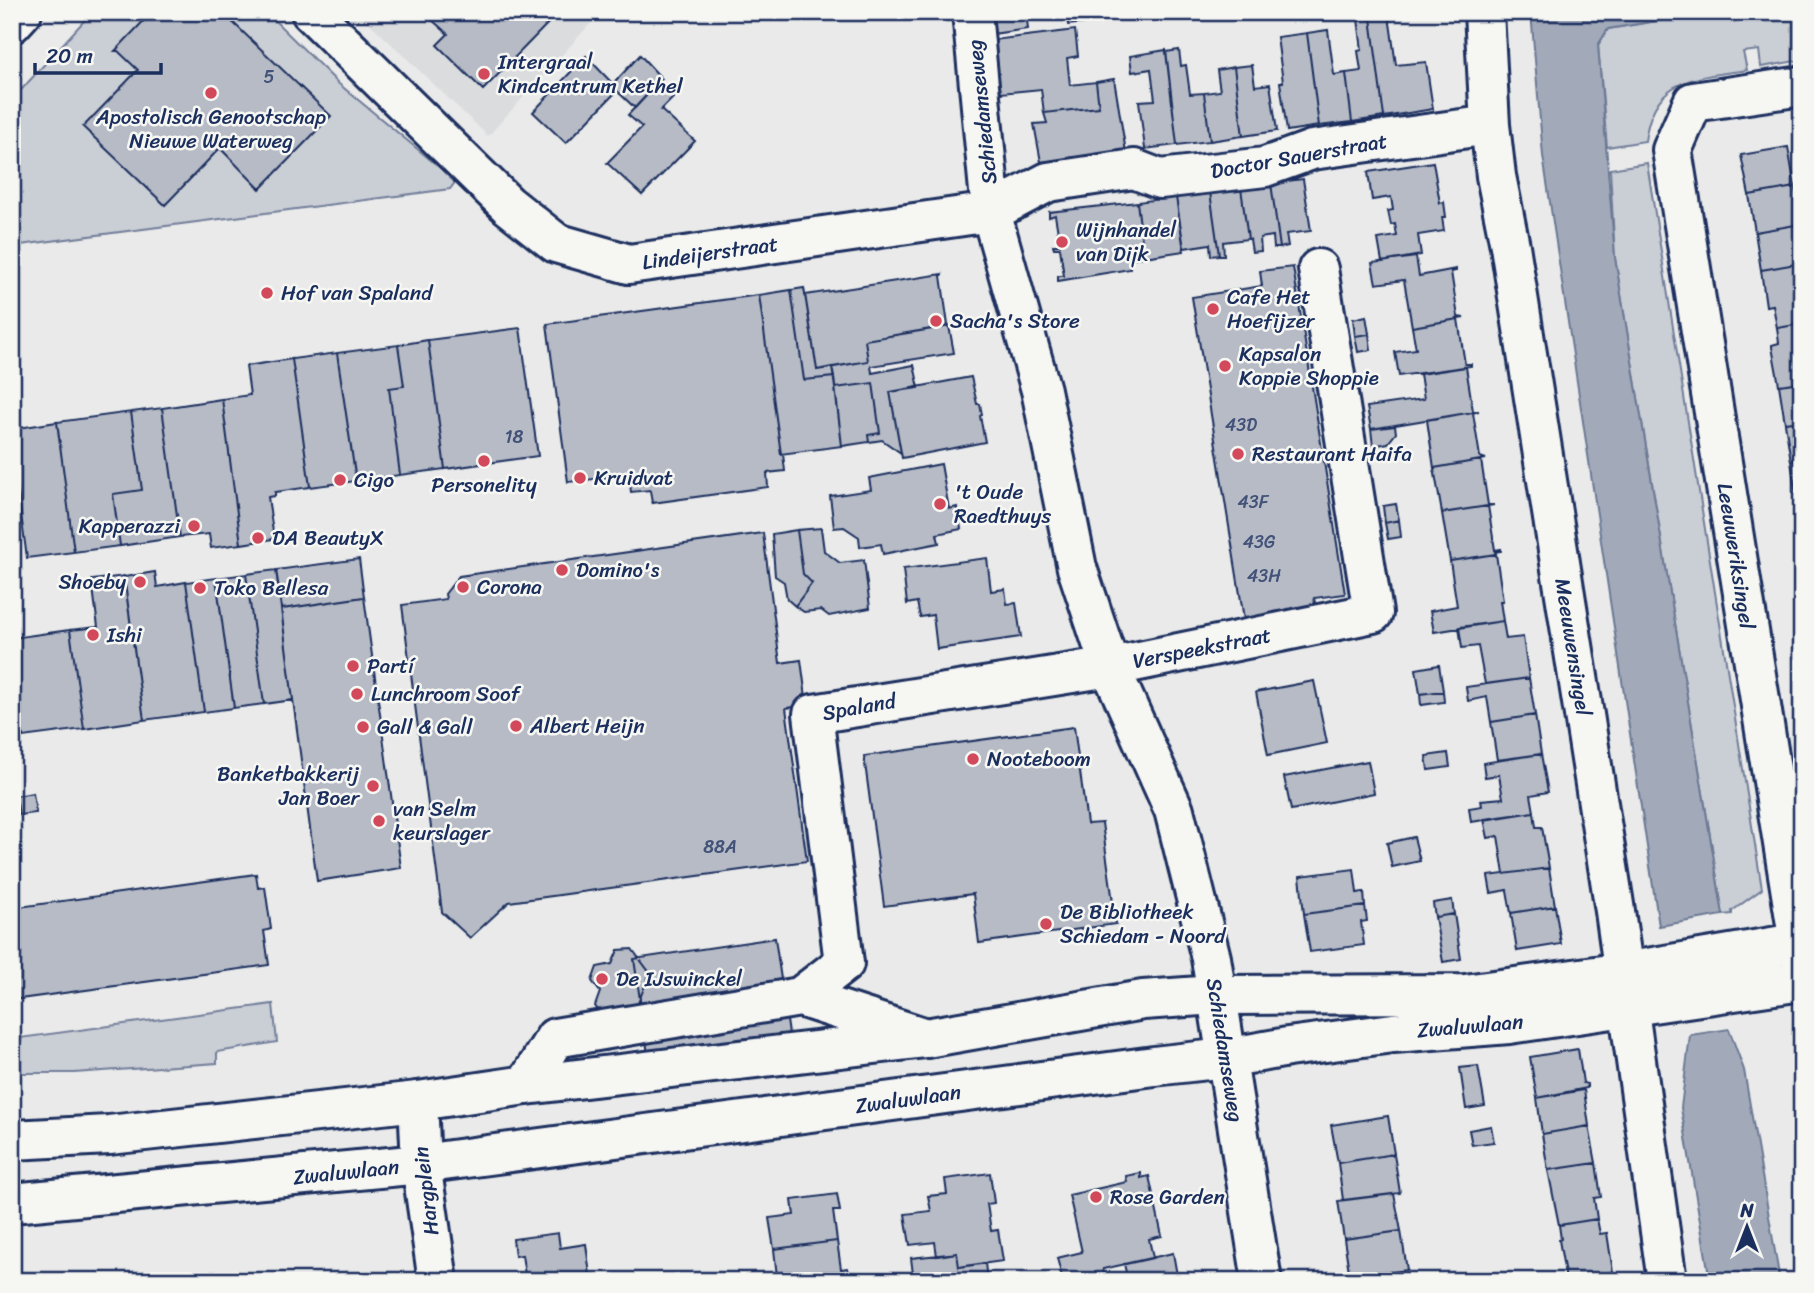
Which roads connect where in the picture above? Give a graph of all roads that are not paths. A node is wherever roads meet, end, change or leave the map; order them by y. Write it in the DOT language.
graph roads {
  1 [pos="22,12"];
  2 [pos="310,12"];
  3 [pos="972,12"];
  4 [pos="1484,12"];
  5 [pos="12,23"];
  6 [pos="1802,86"];
  7 [pos="1490,125"];
  8 [pos="991,212"];
  9 [pos="1318,269"];
  10 [pos="1110,667"];
  11 [pos="1801,949"];
  12 [pos="1802,981"];
  13 [pos="1627,990"];
  14 [pos="1215,995"];
  15 [pos="800,998"];
  16 [pos="926,1038"];
  17 [pos="1226,1058"];
  18 [pos="526,1085"];
  19 [pos="418,1101"];
  20 [pos="12,1140"];
  21 [pos="421,1164"];
  22 [pos="12,1203"];
  23 [pos="438,1281"];
  24 [pos="1262,1281"];
  25 [pos="1667,1281"];
  1 -- 5 [label="street"];
  2 -- 8 [label="street, Lindeijerstraat"];
  3 -- 8 [label="street, Schiedamseweg"];
  4 -- 7 [label="street, Meeuwensingel"];
  6 -- 11 [label="street, Leeuweriksingel"];
  7 -- 8 [label="street, Doctor Sauerstraat"];
  7 -- 13 [label="street, Meeuwensingel"];
  8 -- 10 [label="street, Verspeekstraat"];
  9 -- 10 [label="street, Verspeekstraat"];
  10 -- 14 [label="street, Schiedamseweg"];
  10 -- 15 [label="street, Spaland"];
  11 -- 13 [label="street, Zwaluwlaan"];
  12 -- 13 [label="street, Zwaluwlaan"];
  13 -- 14 [label="street, Zwaluwlaan"];
  13 -- 17 [label="street, Zwaluwlaan"];
  13 -- 25 [label="street, Meeuwensingel"];
  14 -- 16 [label="street, Zwaluwlaan"];
  14 -- 17 [label="street, Schiedamseweg"];
  15 -- 16 [label="street"];
  15 -- 18 [label="street"];
  16 -- 18 [label="street, Zwaluwlaan"];
  17 -- 21 [label="street, Zwaluwlaan"];
  17 -- 24 [label="street, Schiedamseweg"];
  18 -- 19 [label="street, Zwaluwlaan"];
  19 -- 20 [label="street, Zwaluwlaan"];
  19 -- 21 [label="street, Hargplein"];
  21 -- 22 [label="street, Zwaluwlaan"];
  21 -- 23 [label="street, Hargplein"];
}
